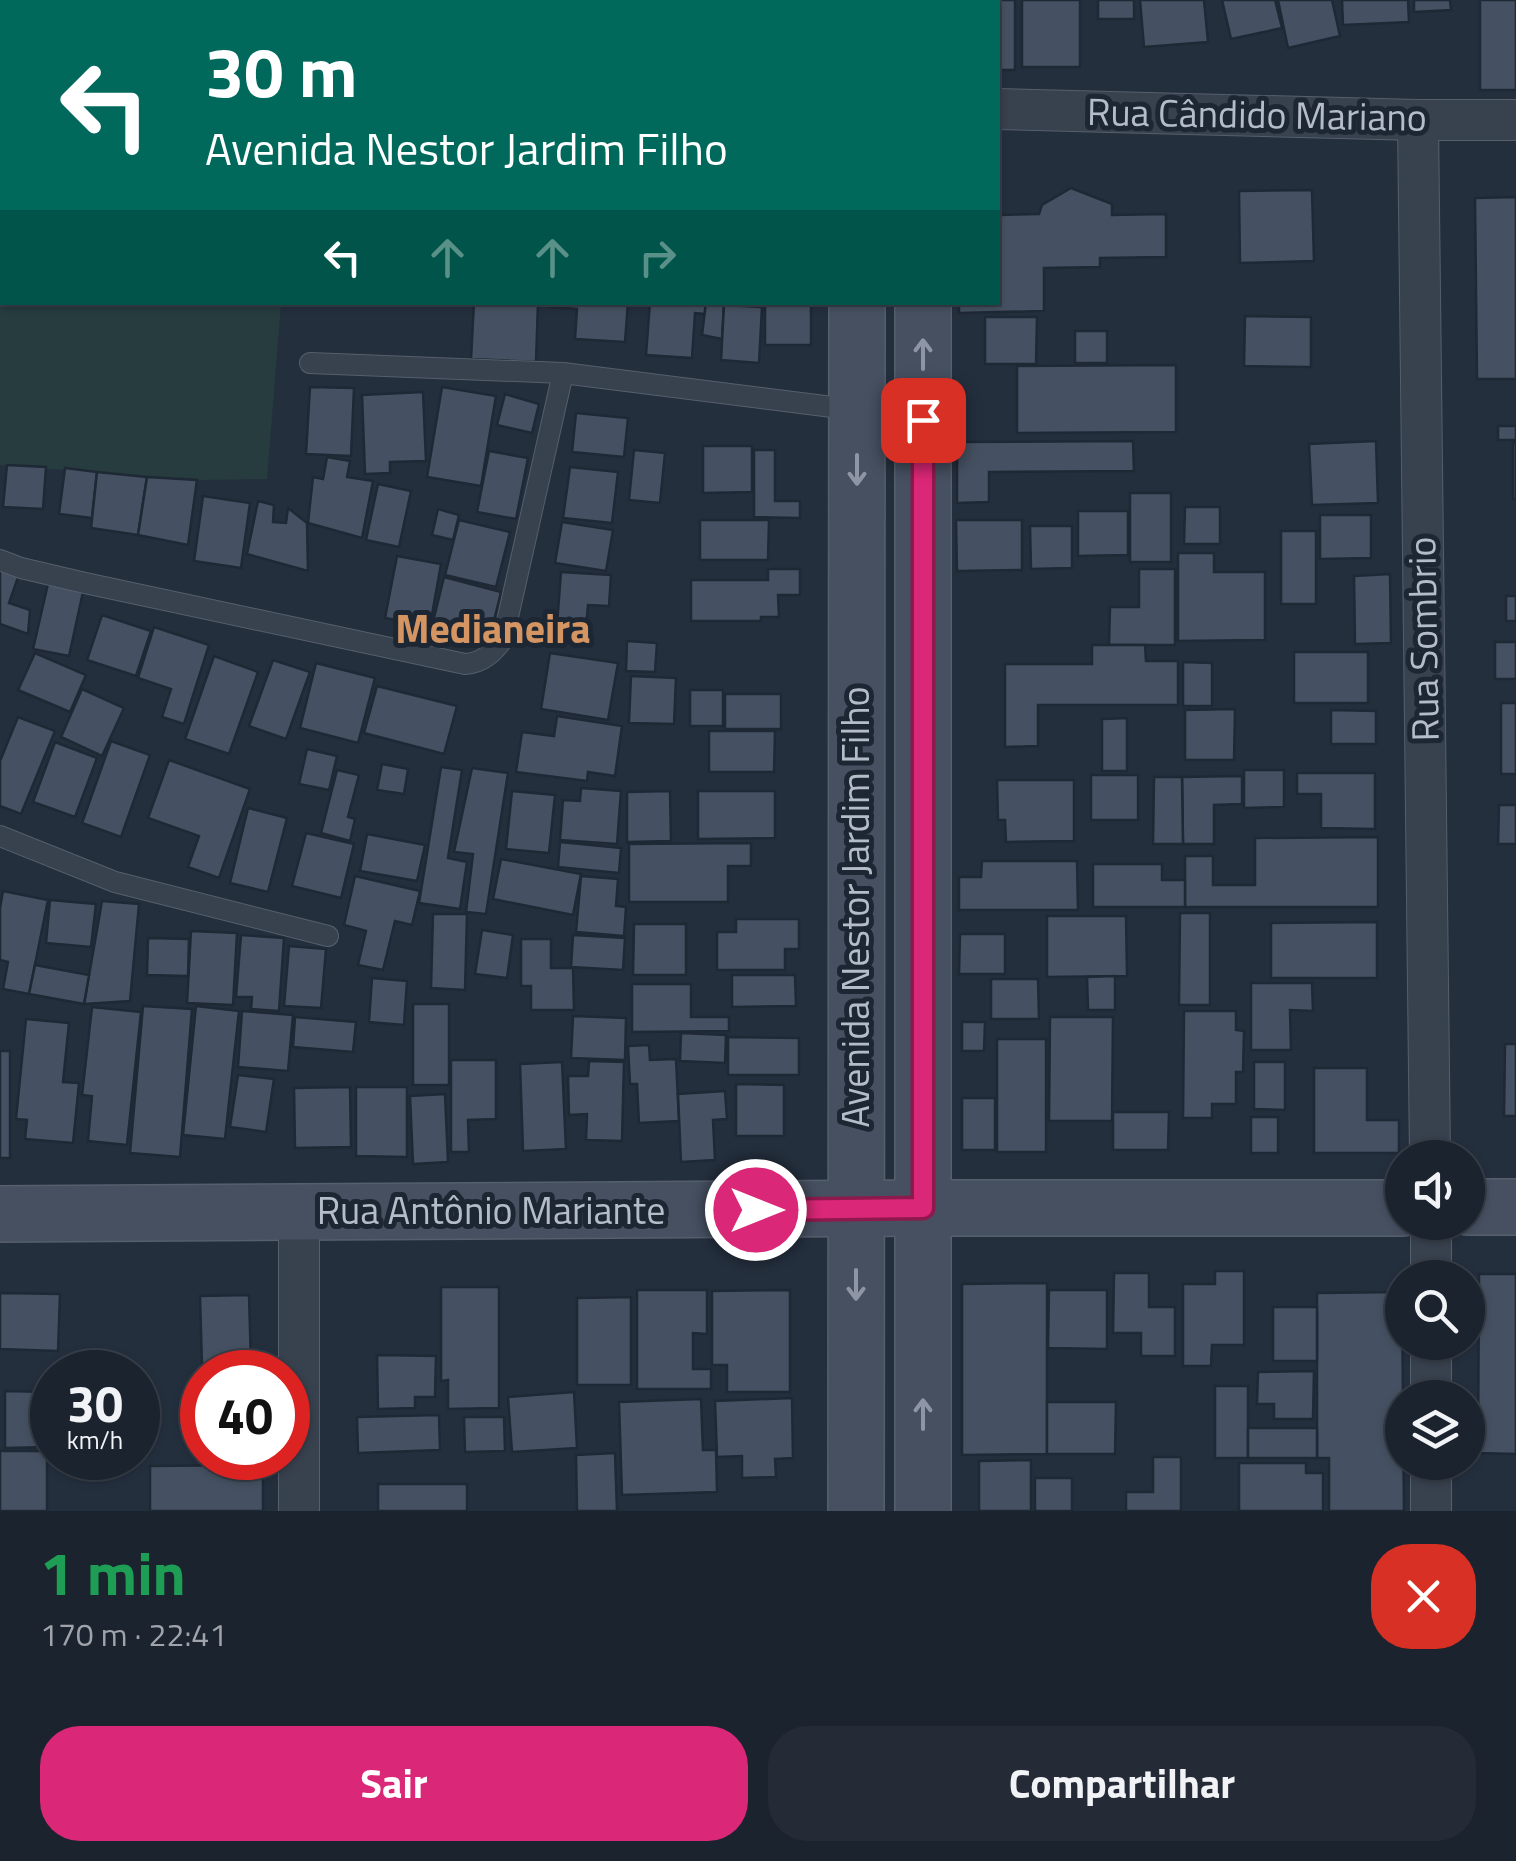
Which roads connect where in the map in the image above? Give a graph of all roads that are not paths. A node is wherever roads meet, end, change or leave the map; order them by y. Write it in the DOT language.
graph roads {
  1 [pos="1000,109"];
  2 [pos="1418,120"];
  3 [pos="1516,120"];
  4 [pos="857,305"];
  5 [pos="923,305"];
  6 [pos="310,363"];
  7 [pos="563,373"];
  8 [pos="857,410"];
  9 [pos="0,560"];
  10 [pos="0,836"];
  11 [pos="328,936"];
  12 [pos="1430,1140"];
  13 [pos="1485,1207"];
  14 [pos="1516,1207"];
  15 [pos="923,1208"];
  16 [pos="1385,1208"];
  17 [pos="856,1210"];
  18 [pos="299,1212"];
  19 [pos="0,1214"];
  20 [pos="1431,1480"];
  21 [pos="300,1511"];
  22 [pos="856,1511"];
  23 [pos="922,1511"];
  24 [pos="1431,1511"];
  1 -- 2 [label="street, Rua Cândido Mariano"];
  2 -- 3 [label="street, Rua Cândido Mariano"];
  2 -- 12 [label="street, Rua Sombrio"];
  4 -- 8 [label="main road, Avenida Nestor Jardim Filho"];
  15 -- 5 [label="main road, Avenida Nestor Jardim Filho, one-way"];
  6 -- 7 [label="lane"];
  7 -- 8 [label="lane"];
  7 -- 9 [label="lane"];
  8 -- 17 [label="main road, Avenida Nestor Jardim Filho, one-way"];
  10 -- 11 [label="lane"];
  13 -- 14 [label="main road"];
  15 -- 16 [label="main road, Rua Antônio Mariante"];
  15 -- 17 [label="main road, Rua Antônio Mariante"];
  23 -- 15 [label="main road, Avenida Nestor Jardim Filho, one-way"];
  17 -- 18 [label="main road, Rua Antônio Mariante"];
  17 -- 22 [label="main road, Avenida Nestor Jardim Filho, one-way"];
  18 -- 19 [label="main road, Rua Antônio Mariante"];
  18 -- 21 [label="street"];
  20 -- 24 [label="street"];
}
